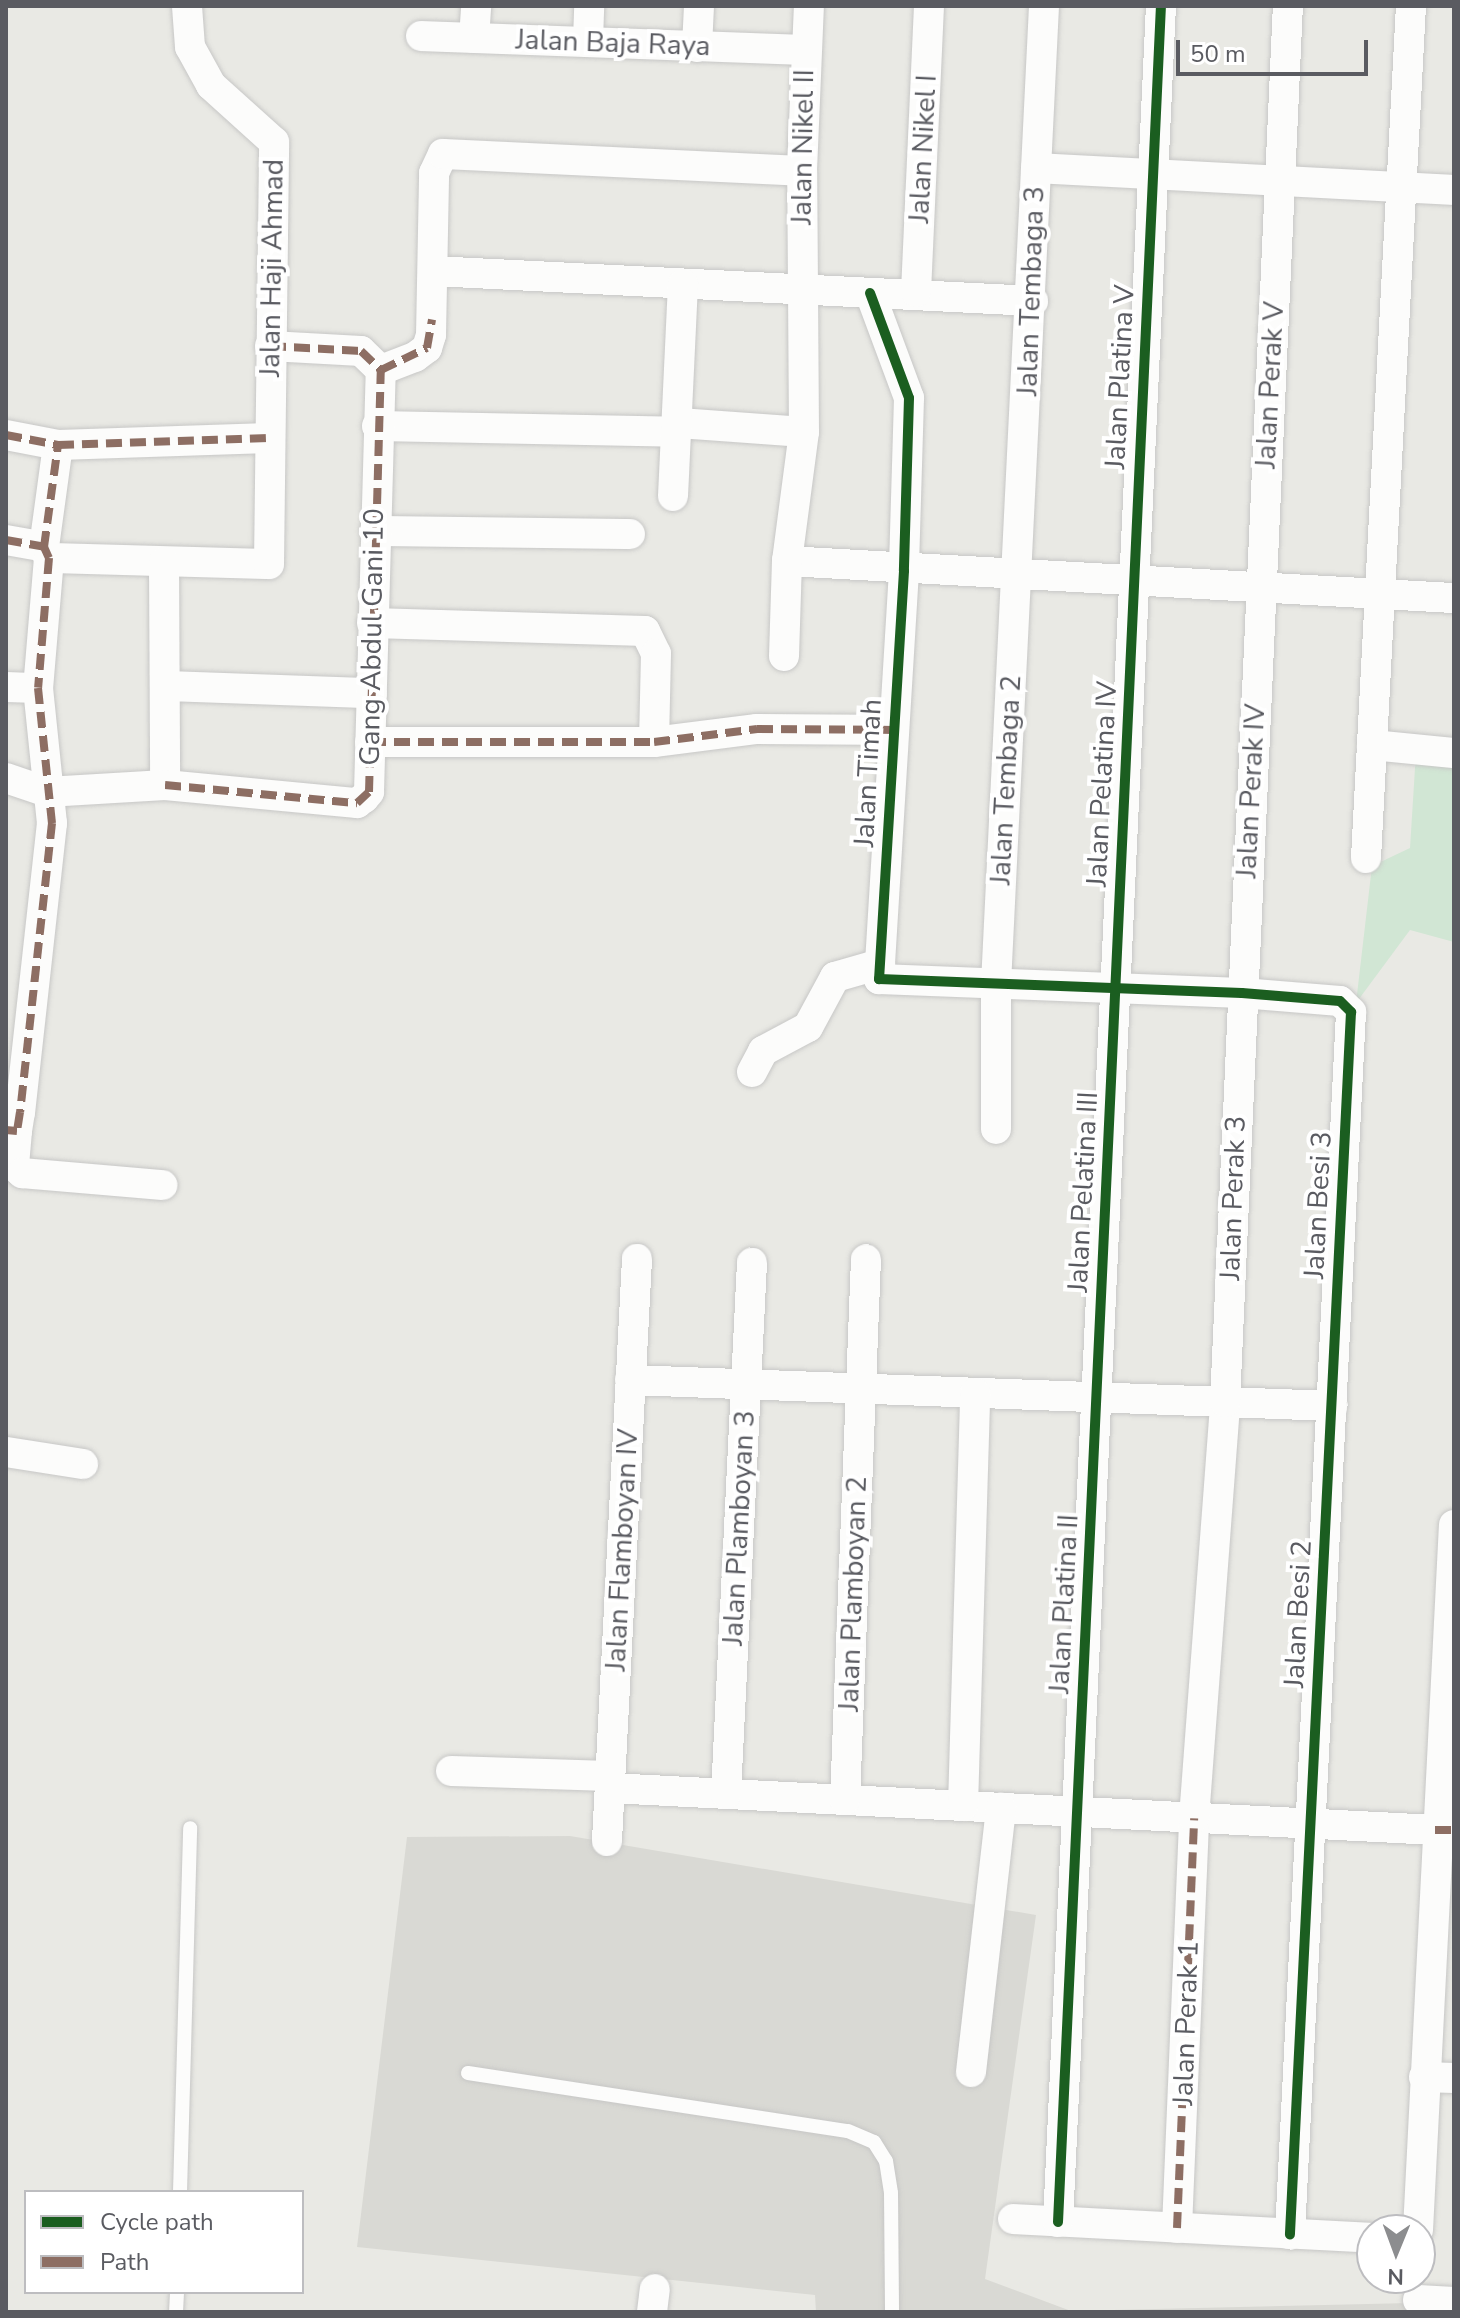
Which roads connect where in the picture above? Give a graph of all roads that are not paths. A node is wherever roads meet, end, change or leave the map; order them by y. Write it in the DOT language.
graph roads {
  1 [pos="187,6"];
  2 [pos="476,6"];
  3 [pos="589,6"];
  4 [pos="699,6"];
  5 [pos="809,6"];
  6 [pos="929,6"];
  7 [pos="1044,6"];
  8 [pos="1161,6"];
  9 [pos="1288,6"];
  10 [pos="1411,6"];
  11 [pos="421,36"];
  12 [pos="474,38"];
  13 [pos="588,41"];
  14 [pos="697,47"];
  15 [pos="804,50"];
  16 [pos="1036,168"];
  17 [pos="802,171"];
  18 [pos="1154,174"];
  19 [pos="1280,181"];
  20 [pos="1401,188"];
  21 [pos="1454,190"];
  22 [pos="433,271"];
  23 [pos="683,284"];
  24 [pos="802,289"];
  25 [pos="916,292"];
  26 [pos="870,293"];
  27 [pos="1033,301"];
  28 [pos="270,346"];
  29 [pos="381,370"];
  30 [pos="804,417"];
  31 [pos="377,426"];
  32 [pos="678,428"];
  33 [pos="6,435"];
  34 [pos="269,438"];
  35 [pos="58,445"];
  36 [pos="673,496"];
  37 [pos="375,531"];
  38 [pos="630,534"];
  39 [pos="6,540"];
  40 [pos="47,553"];
  41 [pos="787,561"];
  42 [pos="164,562"];
  43 [pos="904,571"];
  44 [pos="1016,576"];
  45 [pos="1135,582"];
  46 [pos="1261,589"];
  47 [pos="1380,595"];
  48 [pos="1454,598"];
  49 [pos="372,623"];
  50 [pos="784,656"];
  51 [pos="167,686"];
  52 [pos="6,687"];
  53 [pos="38,688"];
  54 [pos="372,693"];
  55 [pos="894,730"];
  56 [pos="370,742"];
  57 [pos="654,742"];
  58 [pos="1372,745"];
  59 [pos="1454,753"];
  60 [pos="6,778"];
  61 [pos="165,785"];
  62 [pos="47,792"];
  63 [pos="1366,858"];
  64 [pos="880,972"];
  65 [pos="996,984"];
  66 [pos="1116,988"];
  67 [pos="1242,993"];
  68 [pos="752,1072"];
  69 [pos="996,1129"];
  70 [pos="11,1130"];
  71 [pos="162,1185"];
  72 [pos="637,1259"];
  73 [pos="866,1259"];
  74 [pos="752,1263"];
  75 [pos="630,1380"];
  76 [pos="746,1385"];
  77 [pos="861,1389"];
  78 [pos="975,1393"];
  79 [pos="1097,1398"];
  80 [pos="1225,1402"];
  81 [pos="1333,1406"];
  82 [pos="6,1452"];
  83 [pos="83,1464"];
  84 [pos="1454,1527"];
  85 [pos="1451,1640"];
  86 [pos="451,1771"];
  87 [pos="610,1782"];
  88 [pos="726,1794"];
  89 [pos="845,1800"];
  90 [pos="963,1806"];
  91 [pos="1001,1808"];
  92 [pos="1079,1812"];
  93 [pos="1194,1818"];
  94 [pos="1311,1824"];
  95 [pos="190,1828"];
  96 [pos="1435,1830"];
  97 [pos="607,1841"];
  98 [pos="1442,1966"];
  99 [pos="971,2072"];
  100 [pos="468,2073"];
  101 [pos="1439,2078"];
  102 [pos="180,2190"];
  103 [pos="1420,2214"];
  104 [pos="1013,2219"];
  105 [pos="1058,2222"];
  106 [pos="1177,2228"];
  107 [pos="1290,2234"];
  108 [pos="1356,2237"];
  109 [pos="1418,2297"];
  110 [pos="1454,2302"];
  111 [pos="892,2312"];
  1 -- 28 [label="street, Jalan Haji Ahmad"];
  2 -- 12 [label="street"];
  3 -- 13 [label="street"];
  4 -- 14 [label="street"];
  5 -- 15 [label="street, Jalan Nikel II"];
  6 -- 25 [label="street, Jalan Nikel I"];
  7 -- 16 [label="street, Jalan Tembaga 3"];
  8 -- 18 [label="street, Jalan Platina V"];
  9 -- 19 [label="street, Jalan Perak V"];
  10 -- 20 [label="street"];
  11 -- 12 [label="street, Jalan Baja Raya"];
  12 -- 13 [label="street, Jalan Baja Raya"];
  13 -- 14 [label="street, Jalan Baja Raya"];
  14 -- 15 [label="street, Jalan Baja Raya"];
  15 -- 17 [label="street, Jalan Nikel II"];
  16 -- 18 [label="street"];
  16 -- 27 [label="street, Jalan Tembaga 3"];
  17 -- 22 [label="street"];
  17 -- 24 [label="street, Jalan Nikel II"];
  18 -- 19 [label="street"];
  18 -- 45 [label="street, Jalan Platina V"];
  19 -- 20 [label="street"];
  19 -- 46 [label="street, Jalan Perak V"];
  20 -- 21 [label="street"];
  20 -- 47 [label="street"];
  22 -- 23 [label="street"];
  22 -- 29 [label="street"];
  23 -- 24 [label="street"];
  23 -- 32 [label="street"];
  24 -- 26 [label="street"];
  24 -- 30 [label="street, Jalan Nikel II"];
  25 -- 26 [label="street"];
  25 -- 27 [label="street"];
  26 -- 43 [label="street, Jalan Timah"];
  27 -- 44 [label="street, Jalan Tembaga 3"];
  28 -- 29 [label="street"];
  28 -- 34 [label="street, Jalan Haji Ahmad"];
  29 -- 31 [label="street, Gang Abdul Gani 10"];
  30 -- 32 [label="street"];
  30 -- 41 [label="street, Jalan Nikel II"];
  31 -- 32 [label="street"];
  31 -- 37 [label="street, Gang Abdul Gani 10"];
  32 -- 36 [label="street"];
  33 -- 35 [label="street"];
  34 -- 35 [label="street"];
  34 -- 42 [label="street, Jalan Haji Ahmad"];
  35 -- 40 [label="street"];
  37 -- 38 [label="street"];
  37 -- 49 [label="street, Gang Abdul Gani 10"];
  39 -- 40 [label="street"];
  40 -- 42 [label="street"];
  40 -- 53 [label="street"];
  41 -- 43 [label="street"];
  41 -- 50 [label="street, Jalan Nikel II"];
  42 -- 51 [label="street"];
  43 -- 44 [label="street"];
  43 -- 55 [label="street, Jalan Timah"];
  44 -- 45 [label="street"];
  44 -- 65 [label="street, Jalan Tembaga 2"];
  45 -- 46 [label="street"];
  45 -- 66 [label="street, Jalan Pelatina IV"];
  46 -- 47 [label="street"];
  46 -- 67 [label="street, Jalan Perak IV"];
  47 -- 48 [label="street"];
  47 -- 58 [label="street"];
  49 -- 54 [label="street, Gang Abdul Gani 10"];
  49 -- 57 [label="street"];
  51 -- 54 [label="street"];
  51 -- 61 [label="street"];
  52 -- 53 [label="street"];
  53 -- 62 [label="street"];
  54 -- 56 [label="street, Gang Abdul Gani 10"];
  55 -- 57 [label="street"];
  55 -- 64 [label="street, Jalan Timah"];
  56 -- 57 [label="street"];
  56 -- 61 [label="street, Gang Abdul Gani 10"];
  58 -- 59 [label="street"];
  58 -- 63 [label="street"];
  60 -- 62 [label="street"];
  61 -- 62 [label="street, Gang Abdul Gani 10"];
  62 -- 70 [label="street"];
  64 -- 65 [label="street"];
  64 -- 68 [label="street"];
  65 -- 66 [label="street"];
  65 -- 69 [label="street, Jalan Tembaga 2"];
  66 -- 67 [label="street"];
  66 -- 79 [label="street, Jalan Pelatina III"];
  67 -- 80 [label="street, Jalan Perak 3"];
  67 -- 81 [label="street, Jalan Besi 3"];
  70 -- 71 [label="street"];
  72 -- 75 [label="street, Jalan Flamboyan IV"];
  73 -- 77 [label="street, Jalan Plamboyan 2"];
  74 -- 76 [label="street, Jalan Plamboyan 3"];
  75 -- 76 [label="street"];
  75 -- 87 [label="street, Jalan Flamboyan IV"];
  76 -- 77 [label="street"];
  76 -- 88 [label="street, Jalan Plamboyan 3"];
  77 -- 78 [label="street"];
  77 -- 89 [label="street, Jalan Plamboyan 2"];
  78 -- 79 [label="street"];
  78 -- 90 [label="street"];
  79 -- 80 [label="street"];
  79 -- 92 [label="street, Jalan Platina II"];
  80 -- 81 [label="street"];
  80 -- 93 [label="street, Jalan Perak 3"];
  81 -- 94 [label="street, Jalan Besi 2"];
  82 -- 83 [label="street"];
  84 -- 85 [label="street"];
  85 -- 96 [label="street"];
  86 -- 87 [label="street"];
  87 -- 88 [label="street"];
  87 -- 97 [label="street, Jalan Flamboyan IV"];
  88 -- 89 [label="street"];
  89 -- 90 [label="street"];
  90 -- 91 [label="street"];
  91 -- 92 [label="street"];
  91 -- 99 [label="street"];
  92 -- 93 [label="street"];
  92 -- 105 [label="street, Jalan Platina II"];
  93 -- 94 [label="street"];
  93 -- 106 [label="street, Jalan Perak 1"];
  94 -- 96 [label="street"];
  94 -- 107 [label="street, Jalan Besi 2"];
  95 -- 102 [label="lane"];
  96 -- 98 [label="street"];
  98 -- 101 [label="street"];
  100 -- 111 [label="lane"];
  101 -- 103 [label="street"];
  104 -- 105 [label="street"];
  105 -- 106 [label="street"];
  106 -- 107 [label="street"];
  107 -- 108 [label="street"];
  109 -- 110 [label="street"];
}
